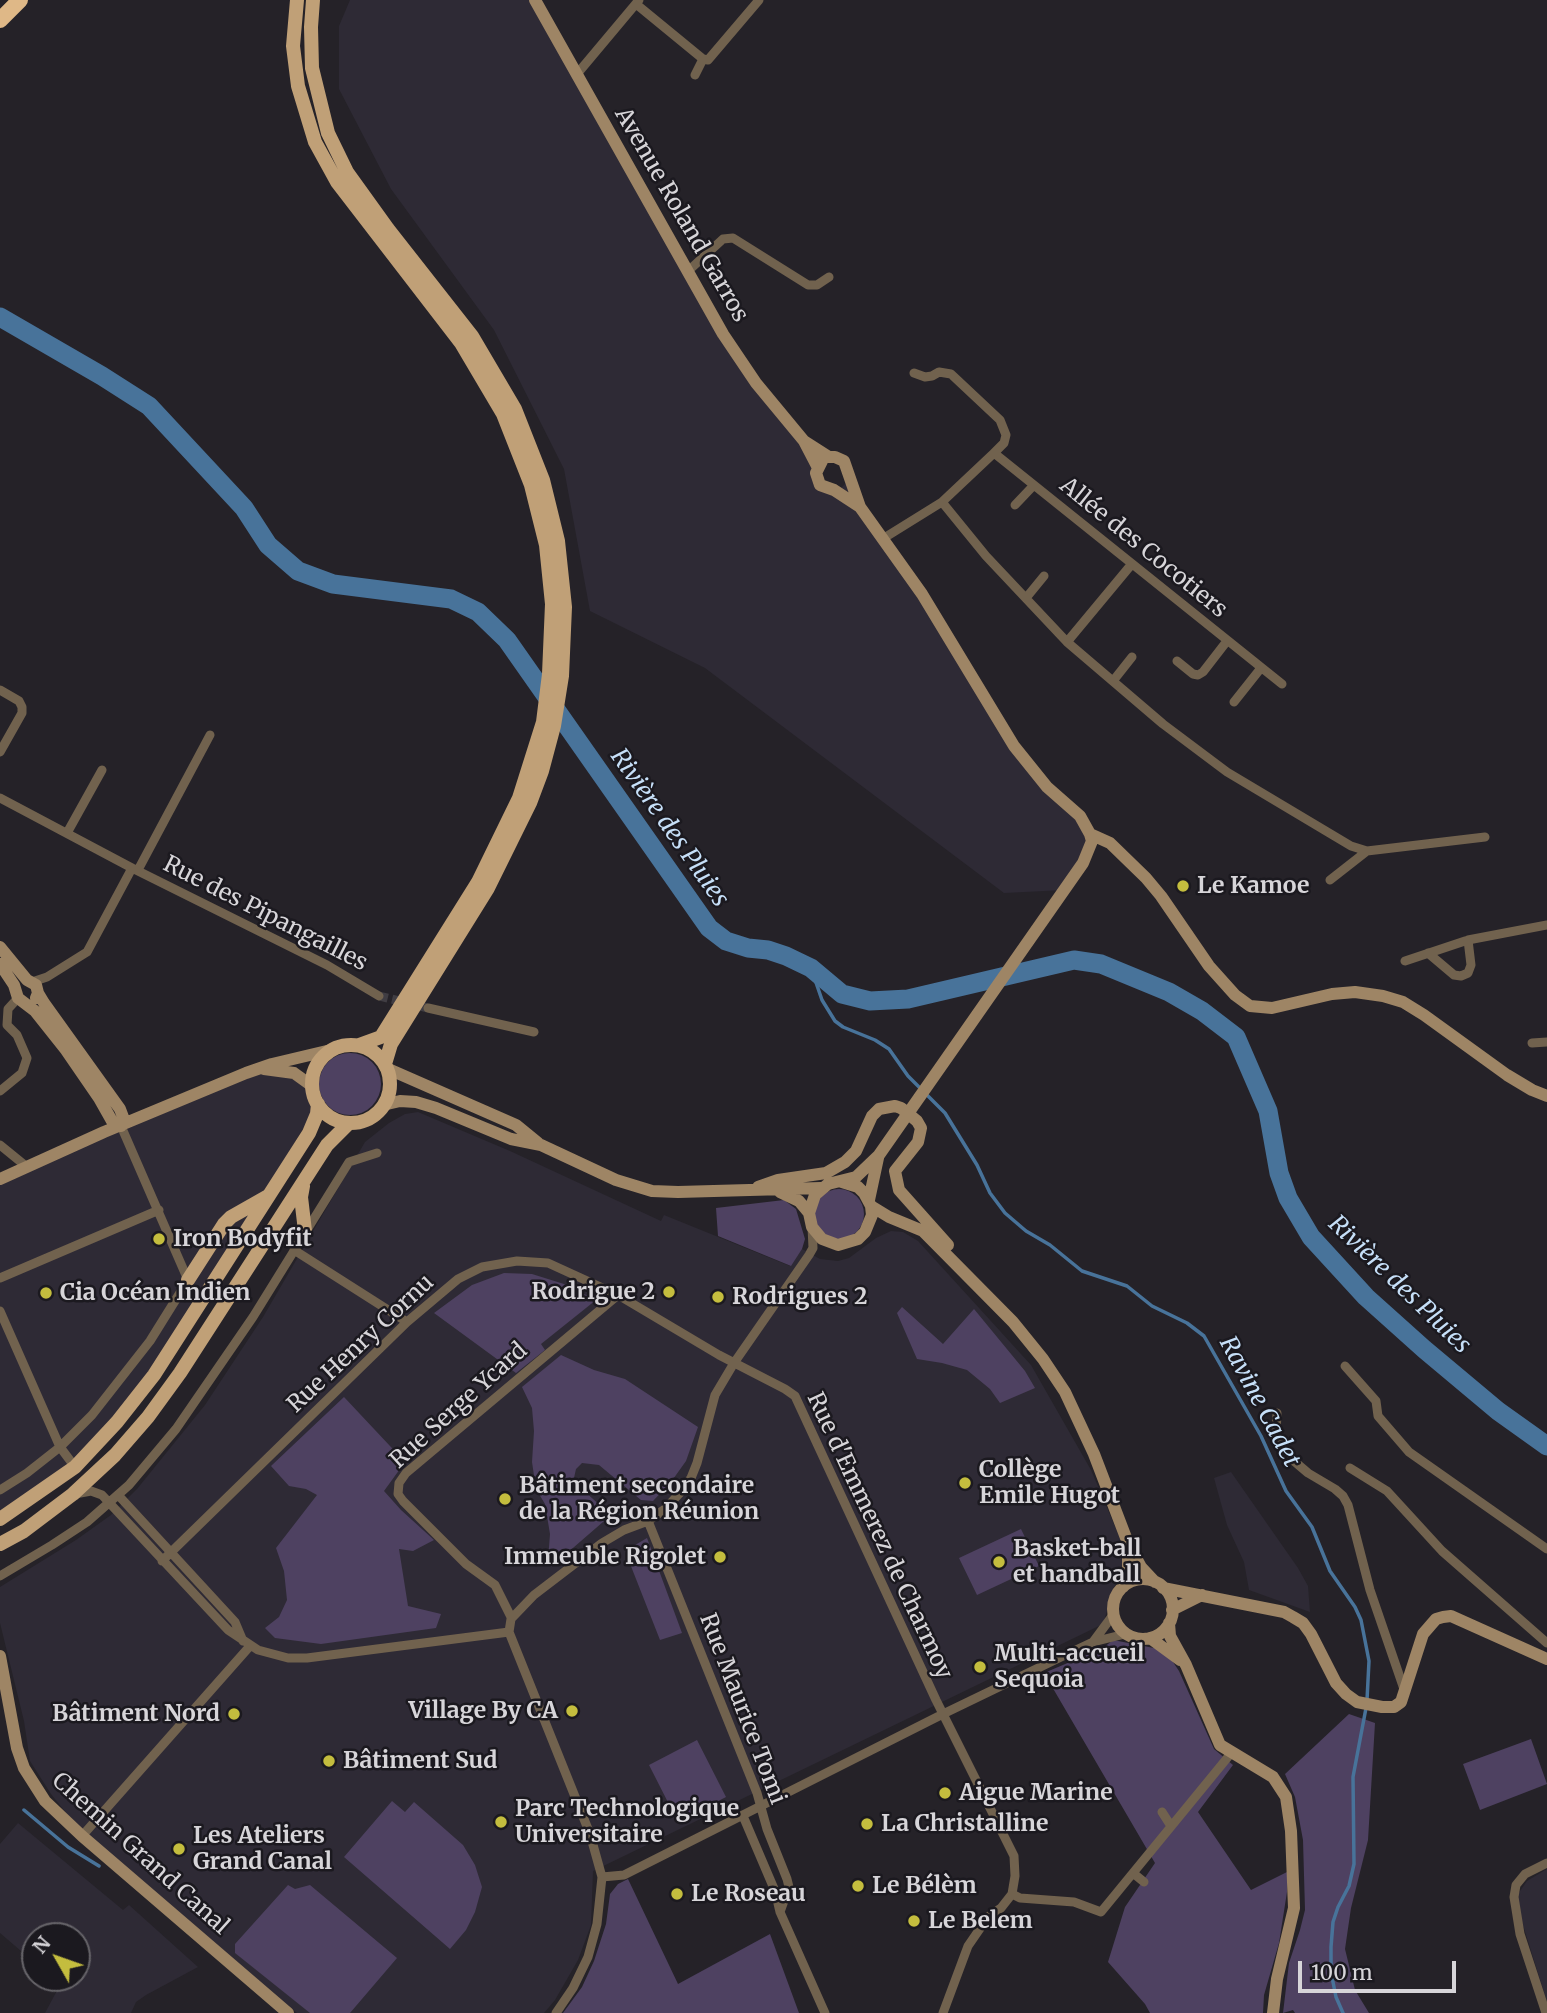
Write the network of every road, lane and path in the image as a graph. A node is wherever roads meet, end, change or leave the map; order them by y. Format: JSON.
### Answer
{"nodes":[{"id":1,"x":535,"y":0,"type":"edge"},
{"id":2,"x":759,"y":0,"type":"edge"},
{"id":3,"x":637,"y":2,"type":"edge"},
{"id":4,"x":18,"y":3,"type":"edge"},
{"id":5,"x":296,"y":6,"type":"edge"},
{"id":6,"x":312,"y":7,"type":"edge"},
{"id":7,"x":0,"y":20,"type":"edge"},
{"id":8,"x":703,"y":59,"type":"junction"},
{"id":9,"x":577,"y":74,"type":"junction"},
{"id":10,"x":695,"y":75,"type":"dead end"},
{"id":11,"x":687,"y":272,"type":"junction"},
{"id":12,"x":829,"y":277,"type":"dead end"},
{"id":13,"x":914,"y":373,"type":"dead end"},
{"id":14,"x":804,"y":441,"type":"junction"},
{"id":15,"x":994,"y":453,"type":"junction"},
{"id":16,"x":829,"y":457,"type":"junction"},
{"id":17,"x":817,"y":466,"type":"junction"},
{"id":18,"x":849,"y":477,"type":"junction"},
{"id":19,"x":1034,"y":485,"type":"junction"},
{"id":20,"x":834,"y":490,"type":"junction"},
{"id":21,"x":942,"y":502,"type":"junction"},
{"id":22,"x":1015,"y":505,"type":"dead end"},
{"id":23,"x":860,"y":507,"type":"junction"},
{"id":24,"x":884,"y":538,"type":"junction"},
{"id":25,"x":552,"y":543,"type":"junction"},
{"id":26,"x":1131,"y":565,"type":"junction"},
{"id":27,"x":1044,"y":576,"type":"dead end"},
{"id":28,"x":1026,"y":598,"type":"junction"},
{"id":29,"x":1227,"y":641,"type":"junction"},
{"id":30,"x":1068,"y":642,"type":"junction"},
{"id":31,"x":1132,"y":657,"type":"dead end"},
{"id":32,"x":1177,"y":661,"type":"dead end"},
{"id":33,"x":1261,"y":668,"type":"junction"},
{"id":34,"x":1113,"y":681,"type":"junction"},
{"id":35,"x":1282,"y":684,"type":"dead end"},
{"id":36,"x":0,"y":690,"type":"edge"},
{"id":37,"x":1234,"y":702,"type":"dead end"},
{"id":38,"x":210,"y":734,"type":"dead end"},
{"id":39,"x":0,"y":752,"type":"edge"},
{"id":40,"x":102,"y":770,"type":"dead end"},
{"id":41,"x":0,"y":798,"type":"edge"},
{"id":42,"x":67,"y":833,"type":"junction"},
{"id":43,"x":1090,"y":834,"type":"junction"},
{"id":44,"x":1485,"y":836,"type":"dead end"},
{"id":45,"x":1367,"y":851,"type":"junction"},
{"id":46,"x":1087,"y":857,"type":"junction"},
{"id":47,"x":1123,"y":857,"type":"junction"},
{"id":48,"x":135,"y":869,"type":"junction"},
{"id":49,"x":1330,"y":880,"type":"dead end"},
{"id":50,"x":483,"y":885,"type":"junction"},
{"id":51,"x":1547,"y":925,"type":"edge"},
{"id":52,"x":1468,"y":940,"type":"junction"},
{"id":53,"x":0,"y":947,"type":"edge"},
{"id":54,"x":1428,"y":953,"type":"junction"},
{"id":55,"x":1405,"y":961,"type":"dead end"},
{"id":56,"x":0,"y":964,"type":"edge"},
{"id":57,"x":34,"y":986,"type":"junction"},
{"id":58,"x":379,"y":996,"type":"tunnel mouth"},
{"id":59,"x":20,"y":997,"type":"junction"},
{"id":60,"x":428,"y":1008,"type":"tunnel mouth"},
{"id":61,"x":534,"y":1031,"type":"dead end"},
{"id":62,"x":1547,"y":1042,"type":"edge"},
{"id":63,"x":1532,"y":1043,"type":"dead end"},
{"id":64,"x":359,"y":1045,"type":"junction"},
{"id":65,"x":331,"y":1050,"type":"junction"},
{"id":66,"x":386,"y":1066,"type":"junction"},
{"id":67,"x":259,"y":1069,"type":"junction"},
{"id":68,"x":312,"y":1086,"type":"junction"},
{"id":69,"x":0,"y":1091,"type":"edge"},
{"id":70,"x":1547,"y":1096,"type":"edge"},
{"id":71,"x":318,"y":1104,"type":"junction"},
{"id":72,"x":383,"y":1105,"type":"junction"},
{"id":73,"x":348,"y":1124,"type":"junction"},
{"id":74,"x":121,"y":1126,"type":"junction"},
{"id":75,"x":0,"y":1145,"type":"edge"},
{"id":76,"x":541,"y":1146,"type":"junction"},
{"id":77,"x":377,"y":1153,"type":"dead end"},
{"id":78,"x":879,"y":1155,"type":"junction"},
{"id":79,"x":27,"y":1167,"type":"junction"},
{"id":80,"x":305,"y":1178,"type":"junction"},
{"id":81,"x":0,"y":1179,"type":"edge"},
{"id":82,"x":842,"y":1182,"type":"junction"},
{"id":83,"x":821,"y":1188,"type":"junction"},
{"id":84,"x":754,"y":1189,"type":"junction"},
{"id":85,"x":774,"y":1190,"type":"junction"},
{"id":86,"x":272,"y":1193,"type":"junction"},
{"id":87,"x":870,"y":1203,"type":"junction"},
{"id":88,"x":159,"y":1210,"type":"junction"},
{"id":89,"x":809,"y":1213,"type":"junction"},
{"id":90,"x":889,"y":1217,"type":"junction"},
{"id":91,"x":870,"y":1223,"type":"junction"},
{"id":92,"x":812,"y":1227,"type":"junction"},
{"id":93,"x":305,"y":1231,"type":"junction"},
{"id":94,"x":828,"y":1242,"type":"junction"},
{"id":95,"x":813,"y":1248,"type":"junction"},
{"id":96,"x":294,"y":1250,"type":"junction"},
{"id":97,"x":0,"y":1278,"type":"edge"},
{"id":98,"x":972,"y":1279,"type":"junction"},
{"id":99,"x":188,"y":1280,"type":"junction"},
{"id":100,"x":618,"y":1295,"type":"junction"},
{"id":101,"x":0,"y":1311,"type":"edge"},
{"id":102,"x":407,"y":1322,"type":"junction"},
{"id":103,"x":734,"y":1363,"type":"junction"},
{"id":104,"x":1345,"y":1366,"type":"dead end"},
{"id":105,"x":1277,"y":1413,"type":"dead end"},
{"id":106,"x":60,"y":1447,"type":"junction"},
{"id":107,"x":75,"y":1467,"type":"junction"},
{"id":108,"x":1350,"y":1468,"type":"dead end"},
{"id":109,"x":0,"y":1490,"type":"edge"},
{"id":110,"x":73,"y":1494,"type":"junction"},
{"id":111,"x":119,"y":1496,"type":"junction"},
{"id":112,"x":111,"y":1503,"type":"junction"},
{"id":113,"x":0,"y":1519,"type":"edge"},
{"id":114,"x":649,"y":1521,"type":"junction"},
{"id":115,"x":1128,"y":1543,"type":"junction"},
{"id":116,"x":0,"y":1544,"type":"edge"},
{"id":117,"x":1547,"y":1549,"type":"edge"},
{"id":118,"x":171,"y":1552,"type":"junction"},
{"id":119,"x":162,"y":1561,"type":"junction"},
{"id":120,"x":0,"y":1576,"type":"edge"},
{"id":121,"x":1159,"y":1585,"type":"junction"},
{"id":122,"x":1123,"y":1587,"type":"junction"},
{"id":123,"x":1202,"y":1595,"type":"junction"},
{"id":124,"x":1113,"y":1615,"type":"junction"},
{"id":125,"x":511,"y":1617,"type":"junction"},
{"id":126,"x":1170,"y":1617,"type":"junction"},
{"id":127,"x":509,"y":1632,"type":"junction"},
{"id":128,"x":1125,"y":1634,"type":"junction"},
{"id":129,"x":1150,"y":1638,"type":"junction"},
{"id":130,"x":1093,"y":1642,"type":"junction"},
{"id":131,"x":246,"y":1643,"type":"junction"},
{"id":132,"x":1547,"y":1643,"type":"edge"},
{"id":133,"x":0,"y":1656,"type":"edge"},
{"id":134,"x":1547,"y":1659,"type":"edge"},
{"id":135,"x":1186,"y":1665,"type":"junction"},
{"id":136,"x":1405,"y":1693,"type":"junction"},
{"id":137,"x":943,"y":1714,"type":"junction"},
{"id":138,"x":1229,"y":1752,"type":"junction"},
{"id":139,"x":760,"y":1807,"type":"junction"},
{"id":140,"x":1162,"y":1812,"type":"dead end"},
{"id":141,"x":743,"y":1816,"type":"junction"},
{"id":142,"x":1171,"y":1826,"type":"junction"},
{"id":143,"x":82,"y":1836,"type":"junction"},
{"id":144,"x":1547,"y":1863,"type":"edge"},
{"id":145,"x":1133,"y":1873,"type":"junction"},
{"id":146,"x":602,"y":1877,"type":"junction"},
{"id":147,"x":1144,"y":1882,"type":"dead end"},
{"id":148,"x":1012,"y":1894,"type":"junction"},
{"id":149,"x":780,"y":1913,"type":"junction"},
{"id":150,"x":288,"y":2013,"type":"edge"},
{"id":151,"x":556,"y":2013,"type":"edge"},
{"id":152,"x":825,"y":2013,"type":"edge"},
{"id":153,"x":943,"y":2013,"type":"edge"},
{"id":154,"x":1273,"y":2013,"type":"edge"},
{"id":155,"x":1546,"y":2013,"type":"edge"}],
"edges":[{"from":1,"to":9,"type":"main road","name":"Avenue Roland Garros"},
{"from":2,"to":8,"type":"street"},
{"from":3,"to":8,"type":"street"},
{"from":3,"to":9,"type":"street"},
{"from":4,"to":7,"type":"highway"},
{"from":5,"to":25,"type":"main road"},
{"from":6,"to":25,"type":"main road"},
{"from":8,"to":10,"type":"street"},
{"from":9,"to":11,"type":"main road","name":"Avenue Roland Garros"},
{"from":11,"to":12,"type":"street"},
{"from":11,"to":14,"type":"main road","name":"Avenue Roland Garros"},
{"from":13,"to":15,"type":"street"},
{"from":14,"to":16,"type":"main road","name":"Avenue Roland Garros"},
{"from":14,"to":17,"type":"main road","name":"Avenue Roland Garros"},
{"from":15,"to":19,"type":"street","name":"Allée des Cocotiers"},
{"from":15,"to":21,"type":"street"},
{"from":16,"to":17,"type":"main road"},
{"from":16,"to":18,"type":"main road","name":"Avenue Roland Garros"},
{"from":17,"to":20,"type":"main road","name":"Avenue Roland Garros"},
{"from":18,"to":20,"type":"main road"},
{"from":18,"to":23,"type":"main road","name":"Avenue Roland Garros"},
{"from":19,"to":22,"type":"street","name":"Allée des Cocotiers"},
{"from":19,"to":26,"type":"street","name":"Allée des Cocotiers"},
{"from":20,"to":23,"type":"main road","name":"Avenue Roland Garros"},
{"from":21,"to":24,"type":"street"},
{"from":21,"to":28,"type":"street"},
{"from":23,"to":24,"type":"main road","name":"Avenue Roland Garros"},
{"from":24,"to":43,"type":"main road","name":"Avenue Roland Garros"},
{"from":25,"to":50,"type":"main road"},
{"from":26,"to":29,"type":"street","name":"Allée des Cocotiers"},
{"from":26,"to":30,"type":"street"},
{"from":27,"to":28,"type":"street"},
{"from":28,"to":30,"type":"street"},
{"from":29,"to":32,"type":"street","name":"Allée des Cocotiers"},
{"from":29,"to":33,"type":"street","name":"Allée des Cocotiers"},
{"from":30,"to":34,"type":"street"},
{"from":31,"to":34,"type":"street"},
{"from":33,"to":35,"type":"street","name":"Allée des Cocotiers"},
{"from":33,"to":37,"type":"street"},
{"from":34,"to":45,"type":"street"},
{"from":36,"to":39,"type":"street"},
{"from":38,"to":48,"type":"street"},
{"from":40,"to":42,"type":"street"},
{"from":41,"to":42,"type":"street","name":"Rue des Pipangailles"},
{"from":42,"to":48,"type":"street","name":"Rue des Pipangailles"},
{"from":43,"to":46,"type":"main road"},
{"from":43,"to":47,"type":"main road","name":"Avenue Roland Garros"},
{"from":44,"to":45,"type":"street"},
{"from":45,"to":49,"type":"street"},
{"from":46,"to":47,"type":"main road"},
{"from":46,"to":78,"type":"main road"},
{"from":47,"to":70,"type":"main road","name":"Avenue Roland Garros"},
{"from":48,"to":57,"type":"street"},
{"from":48,"to":58,"type":"street","name":"Rue des Pipangailles"},
{"from":50,"to":64,"type":"main road"},
{"from":50,"to":66,"type":"main road"},
{"from":51,"to":52,"type":"street"},
{"from":52,"to":54,"type":"street"},
{"from":52,"to":54,"type":"street"},
{"from":53,"to":57,"type":"main road"},
{"from":54,"to":55,"type":"street"},
{"from":56,"to":59,"type":"main road"},
{"from":57,"to":59,"type":"main road"},
{"from":57,"to":59,"type":"main road"},
{"from":57,"to":74,"type":"main road"},
{"from":59,"to":69,"type":"street"},
{"from":59,"to":74,"type":"main road"},
{"from":60,"to":61,"type":"street"},
{"from":62,"to":63,"type":"street"},
{"from":64,"to":65,"type":"main road"},
{"from":64,"to":66,"type":"main road"},
{"from":65,"to":67,"type":"main road"},
{"from":65,"to":68,"type":"main road"},
{"from":66,"to":72,"type":"main road"},
{"from":66,"to":76,"type":"main road"},
{"from":67,"to":68,"type":"main road"},
{"from":67,"to":74,"type":"main road"},
{"from":68,"to":71,"type":"main road"},
{"from":71,"to":73,"type":"main road"},
{"from":71,"to":86,"type":"main road"},
{"from":72,"to":73,"type":"main road"},
{"from":72,"to":76,"type":"main road"},
{"from":73,"to":80,"type":"main road"},
{"from":74,"to":79,"type":"main road"},
{"from":74,"to":88,"type":"street"},
{"from":75,"to":79,"type":"street"},
{"from":76,"to":84,"type":"main road"},
{"from":77,"to":93,"type":"street"},
{"from":78,"to":82,"type":"main road"},
{"from":78,"to":87,"type":"main road"},
{"from":79,"to":81,"type":"main road"},
{"from":80,"to":93,"type":"main road"},
{"from":80,"to":110,"type":"main road"},
{"from":82,"to":83,"type":"main road"},
{"from":82,"to":87,"type":"main road"},
{"from":83,"to":85,"type":"main road"},
{"from":83,"to":89,"type":"main road"},
{"from":84,"to":85,"type":"main road"},
{"from":84,"to":98,"type":"main road"},
{"from":85,"to":89,"type":"main road"},
{"from":86,"to":99,"type":"main road"},
{"from":86,"to":107,"type":"main road"},
{"from":87,"to":90,"type":"main road"},
{"from":87,"to":91,"type":"main road"},
{"from":88,"to":97,"type":"street"},
{"from":88,"to":99,"type":"street"},
{"from":89,"to":92,"type":"main road"},
{"from":90,"to":91,"type":"main road"},
{"from":90,"to":98,"type":"main road"},
{"from":91,"to":94,"type":"main road"},
{"from":92,"to":94,"type":"main road"},
{"from":92,"to":95,"type":"street"},
{"from":93,"to":96,"type":"street"},
{"from":94,"to":95,"type":"street"},
{"from":95,"to":103,"type":"street"},
{"from":96,"to":102,"type":"street"},
{"from":96,"to":111,"type":"street"},
{"from":98,"to":115,"type":"main road"},
{"from":99,"to":106,"type":"street"},
{"from":100,"to":102,"type":"street","name":"Rue Henry Cornu"},
{"from":100,"to":103,"type":"street","name":"Rue Henry Cornu"},
{"from":100,"to":125,"type":"street","name":"Rue Serge Ycard"},
{"from":101,"to":106,"type":"street"},
{"from":102,"to":118,"type":"street","name":"Rue Henry Cornu"},
{"from":103,"to":114,"type":"street"},
{"from":103,"to":137,"type":"street","name":"Rue d'Emmerez de Charmoy"},
{"from":104,"to":117,"type":"street"},
{"from":105,"to":136,"type":"street"},
{"from":106,"to":107,"type":"street"},
{"from":106,"to":109,"type":"street"},
{"from":107,"to":113,"type":"main road"},
{"from":108,"to":132,"type":"street"},
{"from":110,"to":112,"type":"street"},
{"from":110,"to":116,"type":"main road"},
{"from":111,"to":112,"type":"street"},
{"from":111,"to":118,"type":"street"},
{"from":112,"to":119,"type":"street"},
{"from":112,"to":120,"type":"street"},
{"from":114,"to":125,"type":"street"},
{"from":114,"to":139,"type":"street","name":"Rue Maurice Tomi"},
{"from":115,"to":121,"type":"main road"},
{"from":115,"to":122,"type":"main road"},
{"from":118,"to":119,"type":"street","name":"Rue Henry Cornu"},
{"from":118,"to":131,"type":"street"},
{"from":119,"to":131,"type":"street"},
{"from":121,"to":122,"type":"main road"},
{"from":121,"to":123,"type":"main road"},
{"from":121,"to":126,"type":"main road"},
{"from":122,"to":124,"type":"main road"},
{"from":123,"to":126,"type":"main road"},
{"from":123,"to":136,"type":"main road"},
{"from":124,"to":128,"type":"main road"},
{"from":124,"to":130,"type":"street"},
{"from":125,"to":127,"type":"street"},
{"from":126,"to":129,"type":"main road"},
{"from":126,"to":135,"type":"main road"},
{"from":127,"to":131,"type":"street"},
{"from":127,"to":146,"type":"street"},
{"from":128,"to":129,"type":"main road"},
{"from":128,"to":130,"type":"street"},
{"from":129,"to":135,"type":"main road"},
{"from":130,"to":137,"type":"street"},
{"from":131,"to":143,"type":"street"},
{"from":133,"to":143,"type":"main road","name":"Chemin Grand Canal"},
{"from":134,"to":136,"type":"main road"},
{"from":135,"to":138,"type":"main road"},
{"from":137,"to":139,"type":"street"},
{"from":137,"to":148,"type":"street","name":"Rue d'Emmerez de Charmoy"},
{"from":138,"to":142,"type":"street"},
{"from":138,"to":154,"type":"main road"},
{"from":139,"to":141,"type":"street"},
{"from":139,"to":149,"type":"street","name":"Rue Maurice Tomi"},
{"from":140,"to":142,"type":"street"},
{"from":141,"to":146,"type":"street"},
{"from":141,"to":149,"type":"street","name":"Rue Maurice Tomi"},
{"from":142,"to":145,"type":"street"},
{"from":143,"to":150,"type":"main road","name":"Chemin Grand Canal"},
{"from":144,"to":155,"type":"street"},
{"from":145,"to":147,"type":"street"},
{"from":145,"to":148,"type":"street"},
{"from":146,"to":151,"type":"street"},
{"from":148,"to":153,"type":"street"},
{"from":149,"to":152,"type":"street","name":"Rue Maurice Tomi"}]}
